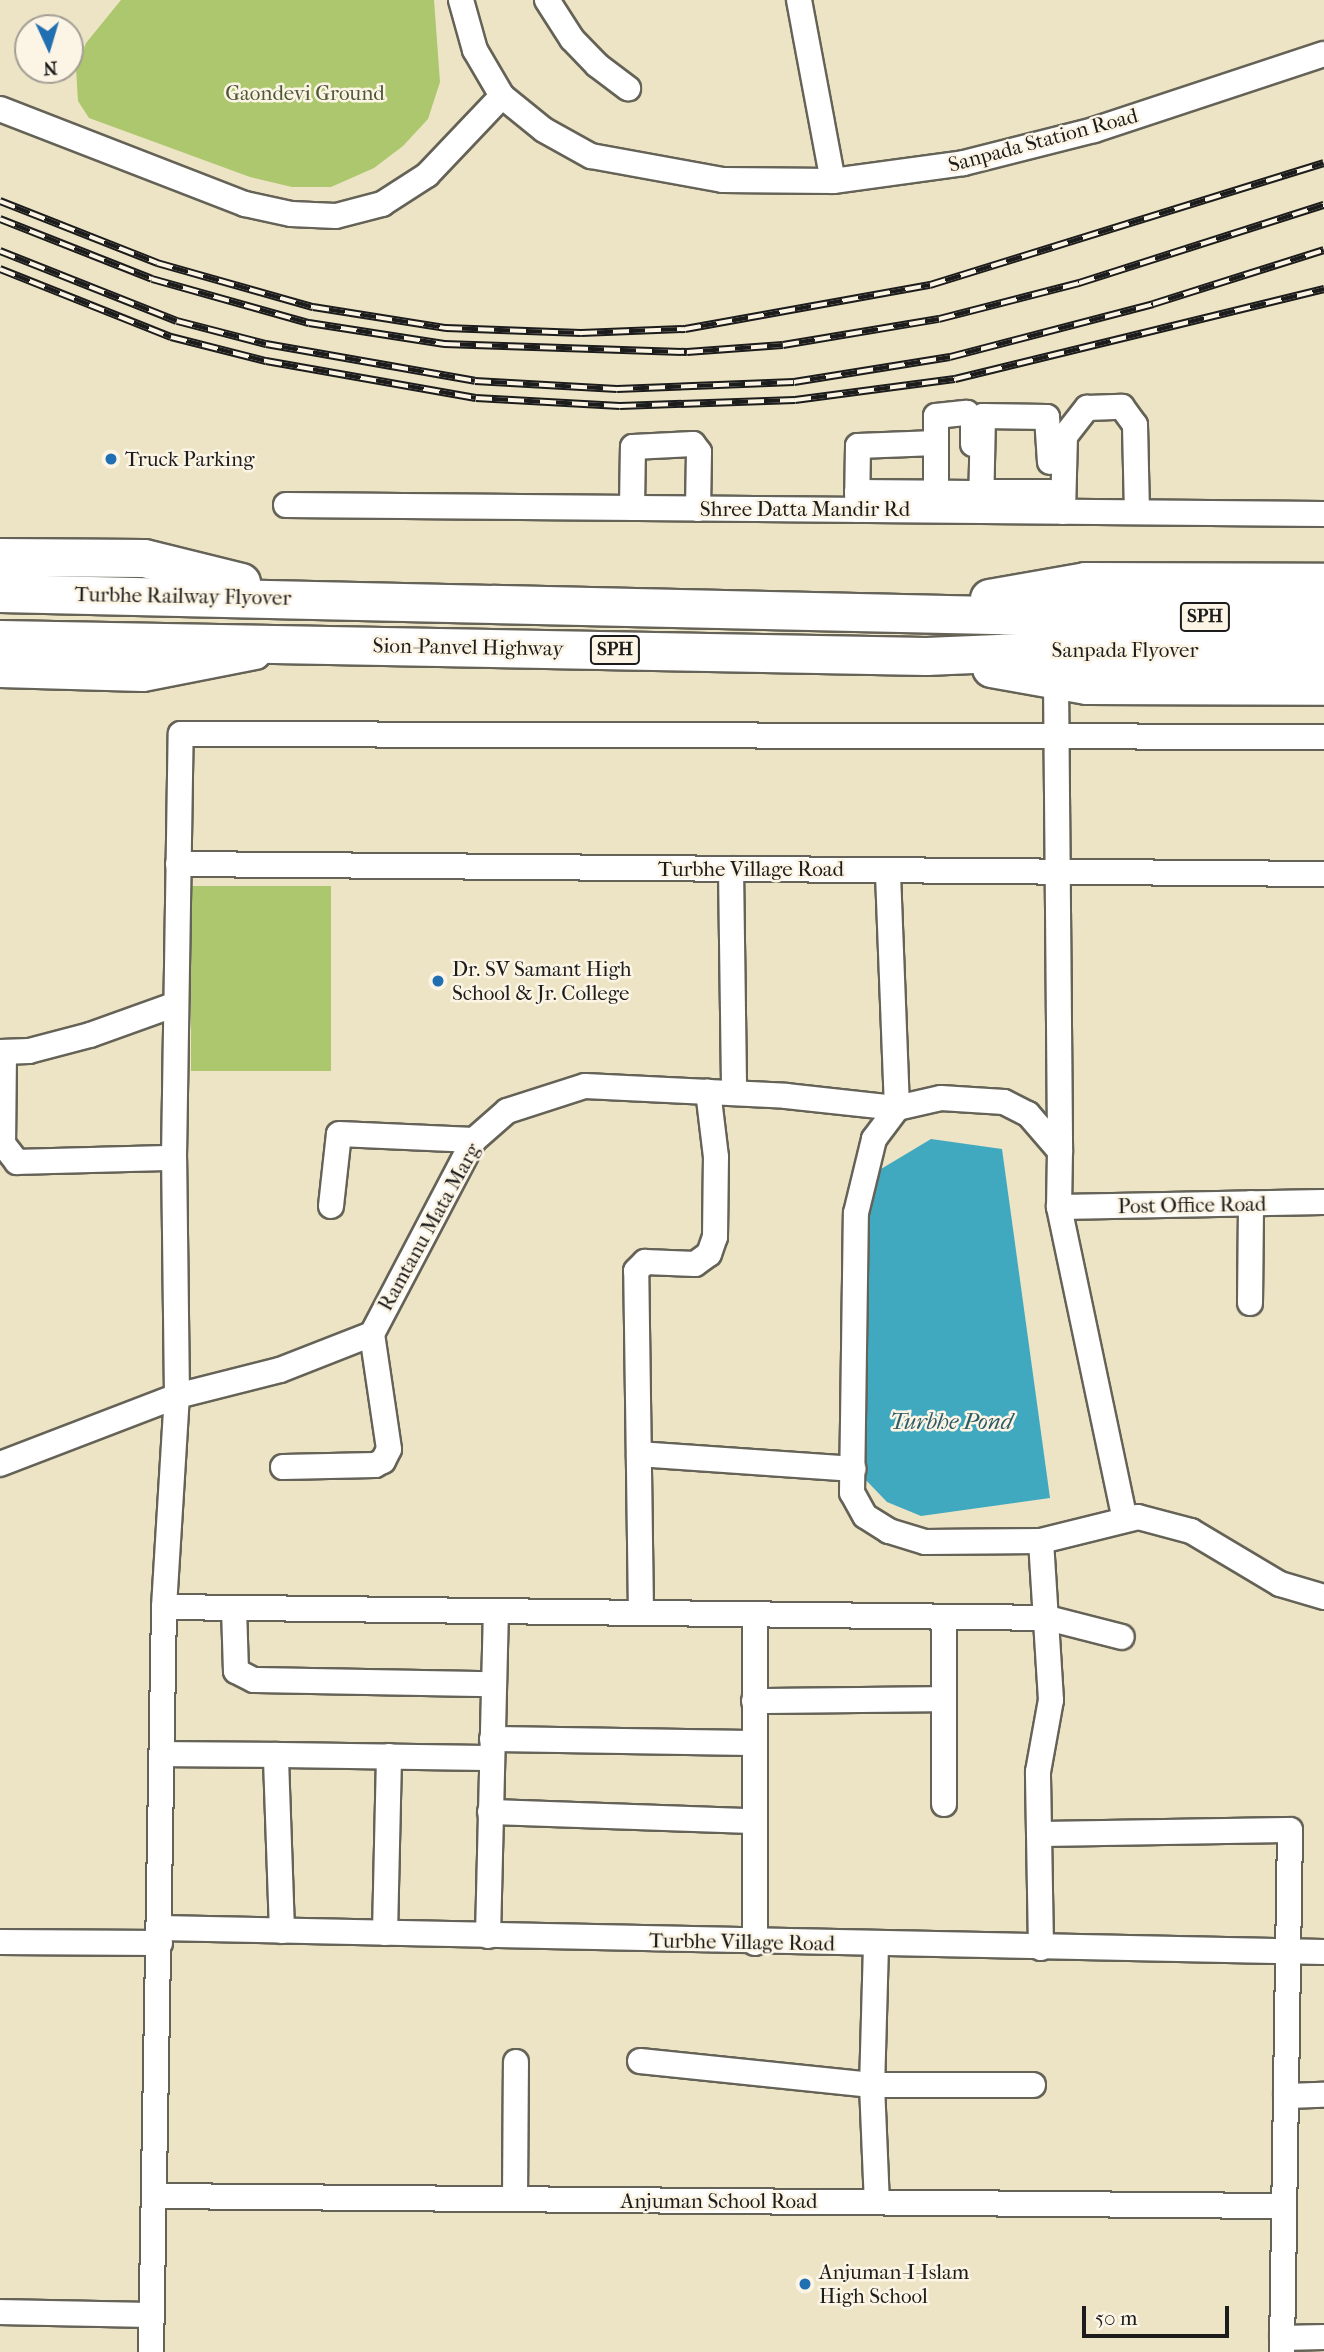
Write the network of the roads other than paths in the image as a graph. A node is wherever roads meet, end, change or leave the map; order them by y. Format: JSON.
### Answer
{"nodes":[{"id":1,"x":461,"y":0,"type":"edge"},
{"id":2,"x":547,"y":0,"type":"edge"},
{"id":3,"x":799,"y":0,"type":"edge"},
{"id":4,"x":1324,"y":54,"type":"edge"},
{"id":5,"x":628,"y":88,"type":"dead end"},
{"id":6,"x":502,"y":96,"type":"junction"},
{"id":7,"x":0,"y":108,"type":"edge"},
{"id":8,"x":833,"y":181,"type":"junction"},
{"id":9,"x":936,"y":443,"type":"junction"},
{"id":10,"x":857,"y":501,"type":"junction"},
{"id":11,"x":936,"y":502,"type":"junction"},
{"id":12,"x":977,"y":502,"type":"junction"},
{"id":13,"x":286,"y":505,"type":"dead end"},
{"id":14,"x":1054,"y":505,"type":"junction"},
{"id":15,"x":632,"y":508,"type":"junction"},
{"id":16,"x":698,"y":509,"type":"junction"},
{"id":17,"x":1137,"y":512,"type":"junction"},
{"id":18,"x":1324,"y":514,"type":"edge"},
{"id":19,"x":0,"y":557,"type":"edge"},
{"id":20,"x":1324,"y":582,"type":"edge"},
{"id":21,"x":0,"y":593,"type":"edge"},
{"id":22,"x":228,"y":597,"type":"junction"},
{"id":23,"x":307,"y":598,"type":"junction"},
{"id":24,"x":926,"y":610,"type":"junction"},
{"id":25,"x":0,"y":613,"type":"edge"},
{"id":26,"x":1324,"y":618,"type":"edge"},
{"id":27,"x":1085,"y":633,"type":"junction"},
{"id":28,"x":0,"y":639,"type":"edge"},
{"id":29,"x":304,"y":644,"type":"junction"},
{"id":30,"x":1324,"y":650,"type":"edge"},
{"id":31,"x":926,"y":656,"type":"junction"},
{"id":32,"x":0,"y":671,"type":"edge"},
{"id":33,"x":1056,"y":680,"type":"junction"},
{"id":34,"x":1324,"y":686,"type":"edge"},
{"id":35,"x":1056,"y":736,"type":"junction"},
{"id":36,"x":1324,"y":737,"type":"edge"},
{"id":37,"x":178,"y":864,"type":"junction"},
{"id":38,"x":731,"y":869,"type":"junction"},
{"id":39,"x":888,"y":870,"type":"junction"},
{"id":40,"x":1057,"y":872,"type":"junction"},
{"id":41,"x":1324,"y":874,"type":"edge"},
{"id":42,"x":176,"y":1004,"type":"junction"},
{"id":43,"x":2,"y":1052,"type":"edge"},
{"id":44,"x":708,"y":1091,"type":"junction"},
{"id":45,"x":734,"y":1093,"type":"junction"},
{"id":46,"x":897,"y":1108,"type":"junction"},
{"id":47,"x":474,"y":1140,"type":"junction"},
{"id":48,"x":1060,"y":1151,"type":"junction"},
{"id":49,"x":174,"y":1158,"type":"junction"},
{"id":50,"x":1324,"y":1202,"type":"edge"},
{"id":51,"x":1251,"y":1203,"type":"junction"},
{"id":52,"x":331,"y":1206,"type":"dead end"},
{"id":53,"x":1059,"y":1207,"type":"junction"},
{"id":54,"x":1250,"y":1303,"type":"dead end"},
{"id":55,"x":372,"y":1334,"type":"junction"},
{"id":56,"x":177,"y":1396,"type":"junction"},
{"id":57,"x":639,"y":1454,"type":"junction"},
{"id":58,"x":0,"y":1464,"type":"edge"},
{"id":59,"x":283,"y":1467,"type":"dead end"},
{"id":60,"x":853,"y":1469,"type":"junction"},
{"id":61,"x":1125,"y":1519,"type":"junction"},
{"id":62,"x":1041,"y":1541,"type":"junction"},
{"id":63,"x":1324,"y":1597,"type":"edge"},
{"id":64,"x":164,"y":1607,"type":"junction"},
{"id":65,"x":234,"y":1608,"type":"junction"},
{"id":66,"x":496,"y":1611,"type":"junction"},
{"id":67,"x":642,"y":1613,"type":"junction"},
{"id":68,"x":755,"y":1615,"type":"junction"},
{"id":69,"x":1048,"y":1618,"type":"junction"},
{"id":70,"x":944,"y":1619,"type":"junction"},
{"id":71,"x":1122,"y":1637,"type":"dead end"},
{"id":72,"x":494,"y":1684,"type":"junction"},
{"id":73,"x":943,"y":1699,"type":"junction"},
{"id":74,"x":754,"y":1701,"type":"junction"},
{"id":75,"x":754,"y":1743,"type":"junction"},
{"id":76,"x":491,"y":1749,"type":"junction"},
{"id":77,"x":162,"y":1754,"type":"junction"},
{"id":78,"x":276,"y":1755,"type":"junction"},
{"id":79,"x":388,"y":1756,"type":"junction"},
{"id":80,"x":944,"y":1804,"type":"dead end"},
{"id":81,"x":490,"y":1812,"type":"junction"},
{"id":82,"x":754,"y":1821,"type":"junction"},
{"id":83,"x":1039,"y":1834,"type":"junction"},
{"id":84,"x":282,"y":1931,"type":"junction"},
{"id":85,"x":386,"y":1933,"type":"junction"},
{"id":86,"x":160,"y":1935,"type":"junction"},
{"id":87,"x":488,"y":1936,"type":"junction"},
{"id":88,"x":0,"y":1942,"type":"edge"},
{"id":89,"x":755,"y":1943,"type":"junction"},
{"id":90,"x":876,"y":1945,"type":"junction"},
{"id":91,"x":1041,"y":1948,"type":"junction"},
{"id":92,"x":1288,"y":1951,"type":"junction"},
{"id":93,"x":1324,"y":1952,"type":"edge"},
{"id":94,"x":516,"y":2062,"type":"dead end"},
{"id":95,"x":640,"y":2062,"type":"dead end"},
{"id":96,"x":872,"y":2085,"type":"junction"},
{"id":97,"x":1033,"y":2085,"type":"dead end"},
{"id":98,"x":1324,"y":2095,"type":"edge"},
{"id":99,"x":1286,"y":2096,"type":"junction"},
{"id":100,"x":154,"y":2196,"type":"junction"},
{"id":101,"x":515,"y":2199,"type":"junction"},
{"id":102,"x":877,"y":2202,"type":"junction"},
{"id":103,"x":1284,"y":2206,"type":"junction"},
{"id":104,"x":0,"y":2312,"type":"edge"},
{"id":105,"x":152,"y":2315,"type":"junction"},
{"id":106,"x":1324,"y":2337,"type":"edge"},
{"id":107,"x":1282,"y":2345,"type":"edge"},
{"id":108,"x":151,"y":2352,"type":"edge"}],
"edges":[{"from":1,"to":6,"type":"street","name":"Sanpada Station Road"},
{"from":2,"to":5,"type":"street"},
{"from":3,"to":8,"type":"street"},
{"from":4,"to":8,"type":"street","name":"Sanpada Station Road"},
{"from":6,"to":7,"type":"street"},
{"from":6,"to":8,"type":"street","name":"Sanpada Station Road"},
{"from":9,"to":10,"type":"street"},
{"from":9,"to":11,"type":"street"},
{"from":9,"to":12,"type":"street"},
{"from":10,"to":11,"type":"street","name":"Shree Datta Mandir Rd"},
{"from":10,"to":16,"type":"street","name":"Shree Datta Mandir Rd"},
{"from":11,"to":12,"type":"street","name":"Shree Datta Mandir Rd"},
{"from":12,"to":14,"type":"street","name":"Shree Datta Mandir Rd"},
{"from":12,"to":14,"type":"street"},
{"from":13,"to":15,"type":"street","name":"Shree Datta Mandir Rd"},
{"from":14,"to":17,"type":"street","name":"Shree Datta Mandir Rd"},
{"from":14,"to":17,"type":"street"},
{"from":15,"to":16,"type":"street","name":"Shree Datta Mandir Rd"},
{"from":15,"to":16,"type":"street"},
{"from":17,"to":18,"type":"street","name":"Shree Datta Mandir Rd"},
{"from":19,"to":23,"type":"highway","name":"Turbhe Railway Flyover"},
{"from":20,"to":24,"type":"highway"},
{"from":21,"to":22,"type":"highway","name":"Turbhe Railway Flyover","number":"SPH"},
{"from":22,"to":23,"type":"highway","name":"Turbhe Railway Flyover","number":"SPH"},
{"from":22,"to":25,"type":"highway"},
{"from":23,"to":24,"type":"highway","number":"SPH"},
{"from":24,"to":27,"type":"highway","name":"Sanpada Flyover","number":"SPH"},
{"from":26,"to":27,"type":"highway","name":"Sanpada Flyover","number":"SPH"},
{"from":27,"to":30,"type":"highway","name":"Sanpada Flyover","number":"SPH"},
{"from":27,"to":31,"type":"highway","name":"Sanpada Flyover","number":"SPH"},
{"from":28,"to":29,"type":"highway","number":"SPH"},
{"from":29,"to":31,"type":"highway","name":"Sion-Panvel Highway","number":"SPH"},
{"from":29,"to":32,"type":"main road"},
{"from":31,"to":33,"type":"highway"},
{"from":33,"to":34,"type":"highway"},
{"from":33,"to":35,"type":"street"},
{"from":35,"to":36,"type":"street"},
{"from":35,"to":37,"type":"street"},
{"from":35,"to":40,"type":"street"},
{"from":37,"to":38,"type":"street","name":"Turbhe Village Road"},
{"from":37,"to":42,"type":"street"},
{"from":38,"to":39,"type":"street","name":"Turbhe Village Road"},
{"from":38,"to":45,"type":"street"},
{"from":39,"to":40,"type":"street","name":"Turbhe Village Road"},
{"from":39,"to":46,"type":"street"},
{"from":40,"to":41,"type":"street","name":"Turbhe Village Road"},
{"from":40,"to":48,"type":"street"},
{"from":42,"to":43,"type":"street"},
{"from":42,"to":49,"type":"street"},
{"from":43,"to":49,"type":"street"},
{"from":44,"to":45,"type":"street","name":"Ramtanu Mata Marg"},
{"from":44,"to":47,"type":"street","name":"Ramtanu Mata Marg"},
{"from":44,"to":57,"type":"street"},
{"from":45,"to":46,"type":"street","name":"Ramtanu Mata Marg"},
{"from":46,"to":48,"type":"street","name":"Ramtanu Mata Marg"},
{"from":46,"to":60,"type":"street"},
{"from":47,"to":52,"type":"street"},
{"from":47,"to":55,"type":"street","name":"Ramtanu Mata Marg"},
{"from":48,"to":53,"type":"street"},
{"from":49,"to":56,"type":"street"},
{"from":50,"to":51,"type":"street","name":"Post Office Road"},
{"from":51,"to":53,"type":"street","name":"Post Office Road"},
{"from":51,"to":54,"type":"street"},
{"from":53,"to":61,"type":"street"},
{"from":55,"to":56,"type":"street","name":"Ramtanu Mata Marg"},
{"from":55,"to":59,"type":"street"},
{"from":56,"to":58,"type":"street","name":"Ramtanu Mata Marg"},
{"from":56,"to":64,"type":"street"},
{"from":57,"to":60,"type":"street"},
{"from":57,"to":67,"type":"street"},
{"from":60,"to":62,"type":"street"},
{"from":61,"to":62,"type":"street"},
{"from":61,"to":63,"type":"street"},
{"from":62,"to":69,"type":"street"},
{"from":64,"to":65,"type":"street"},
{"from":64,"to":77,"type":"street"},
{"from":65,"to":66,"type":"street"},
{"from":65,"to":72,"type":"street"},
{"from":66,"to":67,"type":"street"},
{"from":66,"to":72,"type":"street"},
{"from":67,"to":68,"type":"street"},
{"from":68,"to":70,"type":"street"},
{"from":68,"to":74,"type":"street"},
{"from":69,"to":70,"type":"street"},
{"from":69,"to":71,"type":"street"},
{"from":69,"to":83,"type":"street"},
{"from":70,"to":73,"type":"street"},
{"from":72,"to":76,"type":"street"},
{"from":73,"to":74,"type":"street"},
{"from":73,"to":80,"type":"street"},
{"from":74,"to":75,"type":"street"},
{"from":75,"to":76,"type":"street"},
{"from":75,"to":82,"type":"street"},
{"from":76,"to":79,"type":"street"},
{"from":76,"to":81,"type":"street"},
{"from":77,"to":78,"type":"street"},
{"from":77,"to":86,"type":"street"},
{"from":78,"to":79,"type":"street"},
{"from":78,"to":84,"type":"street"},
{"from":79,"to":85,"type":"street"},
{"from":81,"to":82,"type":"street"},
{"from":81,"to":87,"type":"street"},
{"from":82,"to":89,"type":"street"},
{"from":83,"to":91,"type":"street"},
{"from":83,"to":92,"type":"street"},
{"from":84,"to":85,"type":"street","name":"Turbhe Village Road"},
{"from":84,"to":86,"type":"street","name":"Turbhe Village Road"},
{"from":85,"to":87,"type":"street","name":"Turbhe Village Road"},
{"from":86,"to":88,"type":"street","name":"Turbhe Village Road"},
{"from":86,"to":100,"type":"street"},
{"from":87,"to":89,"type":"street","name":"Turbhe Village Road"},
{"from":89,"to":90,"type":"street","name":"Turbhe Village Road"},
{"from":90,"to":91,"type":"street","name":"Turbhe Village Road"},
{"from":90,"to":96,"type":"street"},
{"from":91,"to":92,"type":"street","name":"Turbhe Village Road"},
{"from":92,"to":93,"type":"street","name":"Turbhe Village Road"},
{"from":92,"to":99,"type":"street"},
{"from":94,"to":101,"type":"street"},
{"from":95,"to":96,"type":"street"},
{"from":96,"to":97,"type":"street"},
{"from":96,"to":102,"type":"street"},
{"from":98,"to":99,"type":"street"},
{"from":99,"to":103,"type":"street"},
{"from":100,"to":101,"type":"street","name":"Anjuman School Road"},
{"from":100,"to":105,"type":"street"},
{"from":101,"to":102,"type":"street","name":"Anjuman School Road"},
{"from":102,"to":103,"type":"street","name":"Anjuman School Road"},
{"from":103,"to":107,"type":"street"},
{"from":104,"to":105,"type":"street"},
{"from":105,"to":108,"type":"street"},
{"from":106,"to":107,"type":"street"}]}
